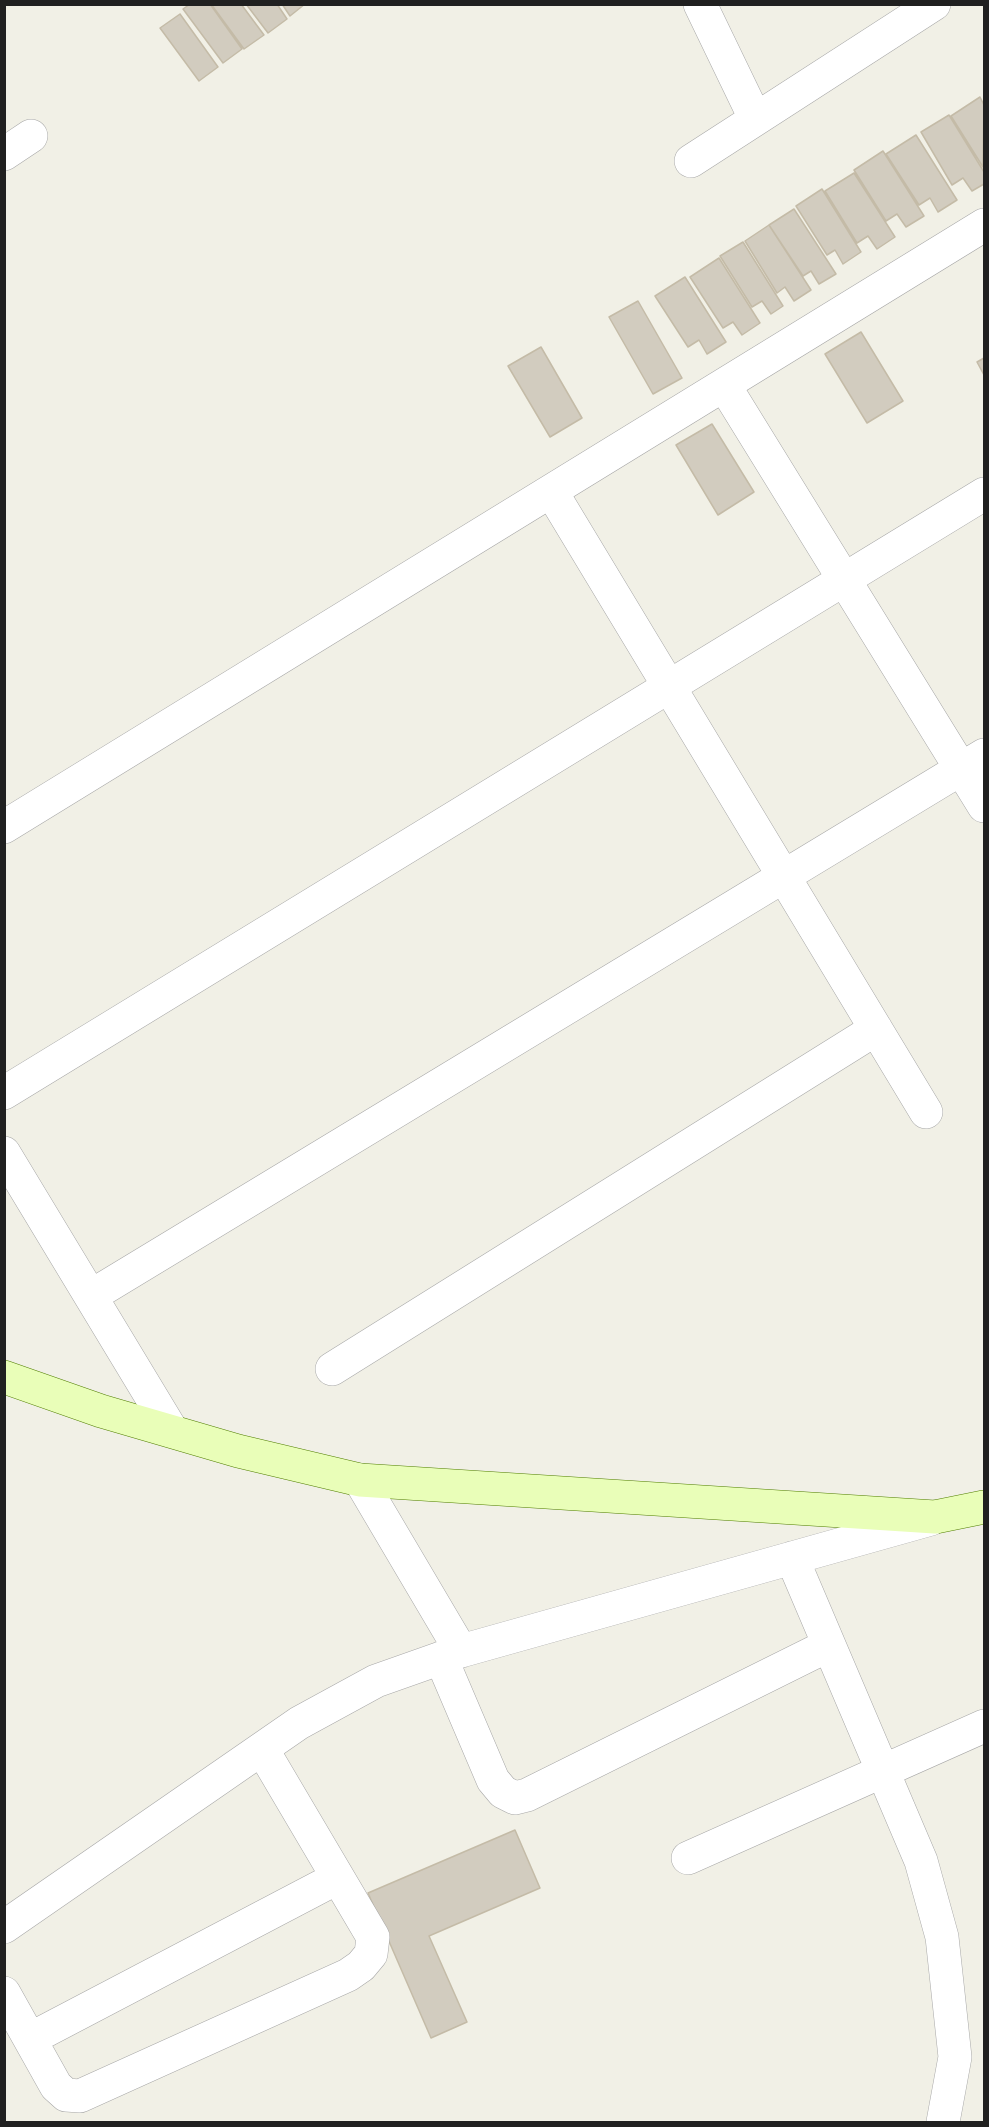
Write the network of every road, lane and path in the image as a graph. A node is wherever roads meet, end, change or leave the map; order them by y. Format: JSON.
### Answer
{"nodes":[{"id":1,"x":700,"y":4,"type":"edge"},
{"id":2,"x":934,"y":4,"type":"edge"},
{"id":3,"x":755,"y":117,"type":"junction"},
{"id":4,"x":31,"y":136,"type":"dead end"},
{"id":5,"x":4,"y":154,"type":"edge"},
{"id":6,"x":691,"y":161,"type":"dead end"},
{"id":7,"x":984,"y":225,"type":"edge"},
{"id":8,"x":724,"y":385,"type":"junction"},
{"id":9,"x":551,"y":491,"type":"junction"},
{"id":10,"x":984,"y":494,"type":"edge"},
{"id":11,"x":845,"y":579,"type":"junction"},
{"id":12,"x":669,"y":687,"type":"junction"},
{"id":13,"x":973,"y":762,"type":"edge"},
{"id":14,"x":984,"y":806,"type":"edge"},
{"id":15,"x":4,"y":827,"type":"edge"},
{"id":16,"x":784,"y":876,"type":"junction"},
{"id":17,"x":876,"y":1029,"type":"junction"},
{"id":18,"x":4,"y":1093,"type":"edge"},
{"id":19,"x":926,"y":1112,"type":"dead end"},
{"id":20,"x":4,"y":1153,"type":"edge"},
{"id":21,"x":91,"y":1296,"type":"junction"},
{"id":22,"x":332,"y":1369,"type":"dead end"},
{"id":23,"x":4,"y":1377,"type":"edge"},
{"id":24,"x":172,"y":1431,"type":"junction"},
{"id":25,"x":360,"y":1480,"type":"junction"},
{"id":26,"x":984,"y":1507,"type":"edge"},
{"id":27,"x":935,"y":1517,"type":"junction"},
{"id":28,"x":792,"y":1558,"type":"junction"},
{"id":29,"x":829,"y":1645,"type":"junction"},
{"id":30,"x":451,"y":1654,"type":"junction"},
{"id":31,"x":984,"y":1726,"type":"edge"},
{"id":32,"x":261,"y":1749,"type":"junction"},
{"id":33,"x":883,"y":1772,"type":"junction"},
{"id":34,"x":688,"y":1858,"type":"dead end"},
{"id":35,"x":337,"y":1878,"type":"junction"},
{"id":36,"x":4,"y":1928,"type":"edge"},
{"id":37,"x":4,"y":1993,"type":"edge"},
{"id":38,"x":30,"y":2039,"type":"junction"},
{"id":39,"x":943,"y":2122,"type":"edge"}],
"edges":[{"from":1,"to":3,"type":"street"},
{"from":2,"to":3,"type":"street"},
{"from":3,"to":6,"type":"street"},
{"from":4,"to":5,"type":"street"},
{"from":7,"to":8,"type":"street"},
{"from":8,"to":9,"type":"street"},
{"from":8,"to":11,"type":"street"},
{"from":9,"to":12,"type":"street"},
{"from":9,"to":15,"type":"street"},
{"from":10,"to":11,"type":"street"},
{"from":11,"to":12,"type":"street"},
{"from":11,"to":13,"type":"street"},
{"from":12,"to":16,"type":"street"},
{"from":12,"to":18,"type":"street"},
{"from":13,"to":14,"type":"street"},
{"from":13,"to":16,"type":"street"},
{"from":16,"to":17,"type":"street"},
{"from":16,"to":21,"type":"street"},
{"from":17,"to":19,"type":"street"},
{"from":17,"to":22,"type":"street"},
{"from":20,"to":21,"type":"street"},
{"from":21,"to":24,"type":"street"},
{"from":23,"to":24,"type":"street"},
{"from":24,"to":25,"type":"street"},
{"from":25,"to":27,"type":"street"},
{"from":25,"to":30,"type":"street"},
{"from":26,"to":27,"type":"street"},
{"from":27,"to":28,"type":"street"},
{"from":28,"to":29,"type":"street"},
{"from":28,"to":30,"type":"street"},
{"from":29,"to":30,"type":"street"},
{"from":29,"to":33,"type":"street"},
{"from":30,"to":32,"type":"street"},
{"from":31,"to":33,"type":"street"},
{"from":32,"to":35,"type":"street"},
{"from":32,"to":36,"type":"street"},
{"from":33,"to":34,"type":"street"},
{"from":33,"to":39,"type":"street"},
{"from":35,"to":38,"type":"street"},
{"from":35,"to":38,"type":"street"},
{"from":37,"to":38,"type":"street"}]}
